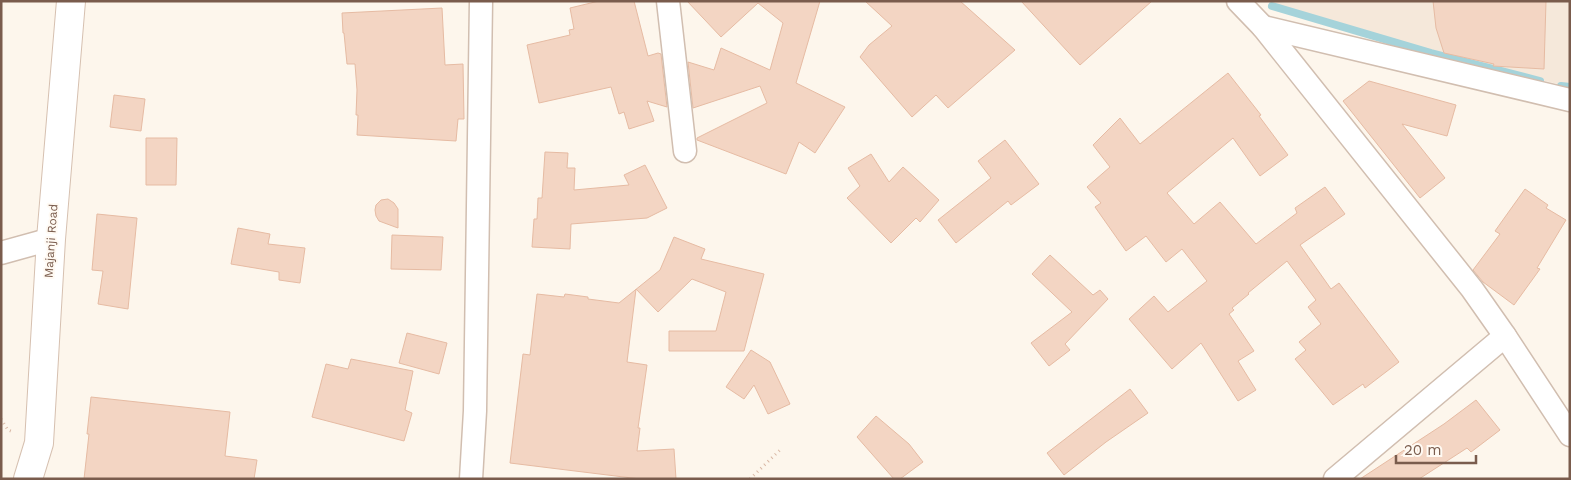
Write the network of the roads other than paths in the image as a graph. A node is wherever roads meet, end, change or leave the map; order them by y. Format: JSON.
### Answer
{"nodes":[{"id":1,"x":71,"y":1,"type":"edge"},
{"id":2,"x":480,"y":1,"type":"edge"},
{"id":3,"x":668,"y":1,"type":"edge"},
{"id":4,"x":1238,"y":1,"type":"edge"},
{"id":5,"x":1263,"y":27,"type":"junction"},
{"id":6,"x":1570,"y":100,"type":"edge"},
{"id":7,"x":685,"y":151,"type":"dead end"},
{"id":8,"x":51,"y":239,"type":"junction"},
{"id":9,"x":1,"y":253,"type":"edge"},
{"id":10,"x":1505,"y":336,"type":"junction"},
{"id":11,"x":1570,"y":436,"type":"edge"},
{"id":12,"x":28,"y":479,"type":"edge"},
{"id":13,"x":471,"y":479,"type":"edge"},
{"id":14,"x":1335,"y":479,"type":"edge"}],
"edges":[{"from":1,"to":8,"type":"main road","name":"Majanji Road"},
{"from":2,"to":13,"type":"street"},
{"from":3,"to":7,"type":"street"},
{"from":4,"to":5,"type":"street"},
{"from":5,"to":6,"type":"street"},
{"from":5,"to":10,"type":"street"},
{"from":8,"to":9,"type":"street"},
{"from":8,"to":12,"type":"main road","name":"Majanji Road"},
{"from":10,"to":11,"type":"street"},
{"from":10,"to":14,"type":"street"}]}
